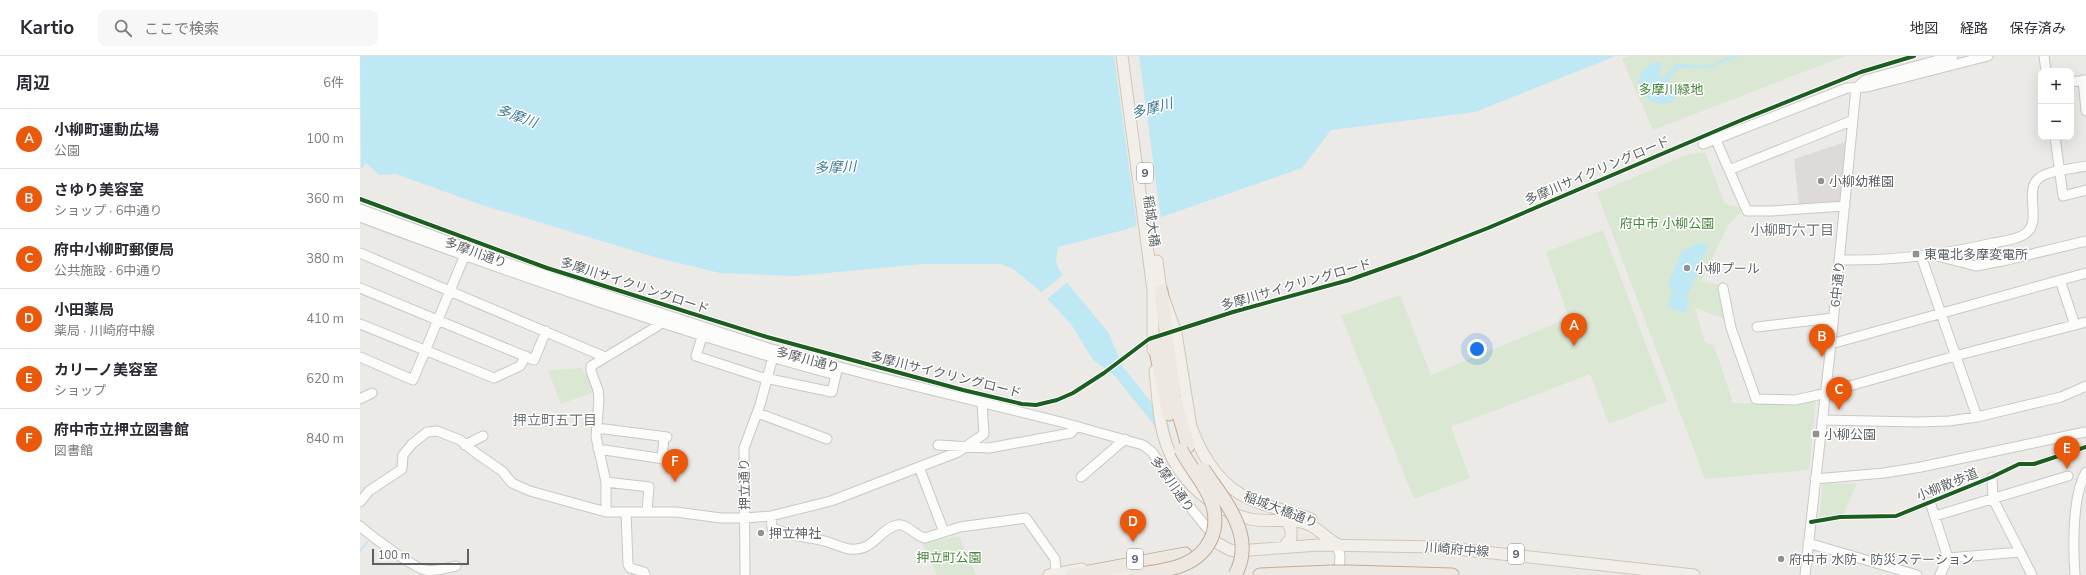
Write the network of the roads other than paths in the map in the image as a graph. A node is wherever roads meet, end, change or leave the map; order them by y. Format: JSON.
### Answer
{"nodes":[{"id":1,"x":1122,"y":56,"type":"edge"},
{"id":2,"x":1130,"y":56,"type":"edge"},
{"id":3,"x":1952,"y":56,"type":"edge"},
{"id":4,"x":1988,"y":56,"type":"edge"},
{"id":5,"x":2044,"y":56,"type":"edge"},
{"id":6,"x":2046,"y":68,"type":"edge"},
{"id":7,"x":2084,"y":80,"type":"edge"},
{"id":8,"x":2074,"y":82,"type":"edge"},
{"id":9,"x":1856,"y":88,"type":"junction"},
{"id":10,"x":2086,"y":111,"type":"edge"},
{"id":11,"x":1851,"y":121,"type":"junction"},
{"id":12,"x":1716,"y":138,"type":"junction"},
{"id":13,"x":2055,"y":140,"type":"edge"},
{"id":14,"x":1702,"y":144,"type":"dead end"},
{"id":15,"x":2086,"y":166,"type":"edge"},
{"id":16,"x":1729,"y":170,"type":"junction"},
{"id":17,"x":2059,"y":171,"type":"junction"},
{"id":18,"x":2086,"y":190,"type":"edge"},
{"id":19,"x":1845,"y":206,"type":"junction"},
{"id":20,"x":360,"y":209,"type":"edge"},
{"id":21,"x":360,"y":217,"type":"edge"},
{"id":22,"x":2086,"y":241,"type":"edge"},
{"id":23,"x":360,"y":253,"type":"edge"},
{"id":24,"x":1934,"y":255,"type":"junction"},
{"id":25,"x":1920,"y":256,"type":"junction"},
{"id":26,"x":464,"y":257,"type":"junction"},
{"id":27,"x":1839,"y":260,"type":"junction"},
{"id":28,"x":2086,"y":273,"type":"edge"},
{"id":29,"x":2060,"y":280,"type":"junction"},
{"id":30,"x":360,"y":288,"type":"edge"},
{"id":31,"x":1723,"y":288,"type":"dead end"},
{"id":32,"x":1157,"y":290,"type":"junction"},
{"id":33,"x":450,"y":291,"type":"junction"},
{"id":34,"x":1939,"y":313,"type":"junction"},
{"id":35,"x":1834,"y":318,"type":"junction"},
{"id":36,"x":663,"y":319,"type":"junction"},
{"id":37,"x":438,"y":321,"type":"junction"},
{"id":38,"x":2086,"y":322,"type":"edge"},
{"id":39,"x":360,"y":324,"type":"edge"},
{"id":40,"x":2075,"y":325,"type":"junction"},
{"id":41,"x":1757,"y":326,"type":"dead end"},
{"id":42,"x":546,"y":332,"type":"junction"},
{"id":43,"x":702,"y":337,"type":"junction"},
{"id":44,"x":1154,"y":341,"type":"junction"},
{"id":45,"x":1831,"y":344,"type":"junction"},
{"id":46,"x":425,"y":352,"type":"junction"},
{"id":47,"x":773,"y":354,"type":"junction"},
{"id":48,"x":526,"y":356,"type":"junction"},
{"id":49,"x":1955,"y":356,"type":"junction"},
{"id":50,"x":605,"y":357,"type":"junction"},
{"id":51,"x":360,"y":358,"type":"edge"},
{"id":52,"x":837,"y":371,"type":"junction"},
{"id":53,"x":767,"y":379,"type":"junction"},
{"id":54,"x":2086,"y":386,"type":"edge"},
{"id":55,"x":372,"y":393,"type":"dead end"},
{"id":56,"x":1825,"y":394,"type":"junction"},
{"id":57,"x":360,"y":399,"type":"edge"},
{"id":58,"x":982,"y":403,"type":"junction"},
{"id":59,"x":758,"y":412,"type":"junction"},
{"id":60,"x":1977,"y":417,"type":"junction"},
{"id":61,"x":1822,"y":420,"type":"junction"},
{"id":62,"x":1076,"y":426,"type":"junction"},
{"id":63,"x":597,"y":428,"type":"junction"},
{"id":64,"x":2085,"y":432,"type":"edge"},
{"id":65,"x":483,"y":436,"type":"dead end"},
{"id":66,"x":827,"y":439,"type":"dead end"},
{"id":67,"x":1125,"y":439,"type":"junction"},
{"id":68,"x":465,"y":445,"type":"junction"},
{"id":69,"x":938,"y":446,"type":"dead end"},
{"id":70,"x":965,"y":448,"type":"junction"},
{"id":71,"x":598,"y":449,"type":"junction"},
{"id":72,"x":919,"y":467,"type":"junction"},
{"id":73,"x":2086,"y":472,"type":"edge"},
{"id":74,"x":2068,"y":476,"type":"dead end"},
{"id":75,"x":1081,"y":477,"type":"dead end"},
{"id":76,"x":1992,"y":477,"type":"dead end"},
{"id":77,"x":1815,"y":479,"type":"junction"},
{"id":78,"x":606,"y":482,"type":"junction"},
{"id":79,"x":1993,"y":499,"type":"junction"},
{"id":80,"x":360,"y":502,"type":"edge"},
{"id":81,"x":1930,"y":502,"type":"dead end"},
{"id":82,"x":647,"y":511,"type":"junction"},
{"id":83,"x":606,"y":512,"type":"junction"},
{"id":84,"x":626,"y":512,"type":"junction"},
{"id":85,"x":771,"y":516,"type":"junction"},
{"id":86,"x":1935,"y":516,"type":"junction"},
{"id":87,"x":745,"y":518,"type":"junction"},
{"id":88,"x":1287,"y":522,"type":"junction"},
{"id":89,"x":360,"y":526,"type":"edge"},
{"id":90,"x":944,"y":532,"type":"junction"},
{"id":91,"x":1808,"y":543,"type":"junction"},
{"id":92,"x":1219,"y":544,"type":"junction"},
{"id":93,"x":1337,"y":544,"type":"junction"},
{"id":94,"x":1284,"y":547,"type":"junction"},
{"id":95,"x":2020,"y":552,"type":"junction"},
{"id":96,"x":1185,"y":554,"type":"junction"},
{"id":97,"x":1948,"y":558,"type":"junction"},
{"id":98,"x":456,"y":566,"type":"dead end"},
{"id":99,"x":1640,"y":572,"type":"edge"},
{"id":100,"x":1340,"y":573,"type":"edge"},
{"id":101,"x":1052,"y":574,"type":"edge"},
{"id":102,"x":645,"y":575,"type":"edge"},
{"id":103,"x":745,"y":575,"type":"edge"},
{"id":104,"x":1073,"y":575,"type":"edge"},
{"id":105,"x":1108,"y":575,"type":"edge"},
{"id":106,"x":1135,"y":575,"type":"edge"},
{"id":107,"x":1235,"y":575,"type":"edge"},
{"id":108,"x":1260,"y":575,"type":"edge"},
{"id":109,"x":1452,"y":575,"type":"edge"},
{"id":110,"x":1694,"y":575,"type":"edge"},
{"id":111,"x":1805,"y":575,"type":"edge"},
{"id":112,"x":1917,"y":575,"type":"edge"},
{"id":113,"x":1940,"y":575,"type":"edge"},
{"id":114,"x":2032,"y":575,"type":"edge"},
{"id":115,"x":2075,"y":575,"type":"edge"}],
"edges":[{"from":1,"to":32,"type":"main road","name":"稲城大橋","number":"9"},
{"from":2,"to":32,"type":"main road","name":"稲城大橋","number":"9"},
{"from":3,"to":9,"type":"street"},
{"from":4,"to":9,"type":"street"},
{"from":5,"to":6,"type":"street"},
{"from":7,"to":8,"type":"street"},
{"from":7,"to":10,"type":"street"},
{"from":9,"to":11,"type":"street","name":"6中通り"},
{"from":9,"to":12,"type":"street"},
{"from":11,"to":16,"type":"street"},
{"from":11,"to":19,"type":"street","name":"6中通り"},
{"from":12,"to":14,"type":"street"},
{"from":12,"to":16,"type":"street"},
{"from":13,"to":17,"type":"street"},
{"from":15,"to":17,"type":"street"},
{"from":16,"to":19,"type":"street"},
{"from":17,"to":18,"type":"street"},
{"from":17,"to":24,"type":"street"},
{"from":19,"to":27,"type":"street","name":"6中通り"},
{"from":20,"to":36,"type":"street","name":"多摩川通り"},
{"from":21,"to":26,"type":"street"},
{"from":22,"to":24,"type":"street"},
{"from":23,"to":33,"type":"street"},
{"from":24,"to":25,"type":"street"},
{"from":25,"to":27,"type":"street"},
{"from":25,"to":34,"type":"street"},
{"from":26,"to":33,"type":"street"},
{"from":26,"to":36,"type":"street"},
{"from":27,"to":35,"type":"street","name":"6中通り"},
{"from":28,"to":29,"type":"street"},
{"from":29,"to":34,"type":"street"},
{"from":29,"to":40,"type":"street"},
{"from":30,"to":37,"type":"street"},
{"from":31,"to":56,"type":"street"},
{"from":32,"to":44,"type":"main road","name":"稲城大橋通り","number":"9"},
{"from":32,"to":93,"type":"main road","name":"稲城大橋通り","number":"9"},
{"from":32,"to":107,"type":"highway","bridge":true},
{"from":33,"to":37,"type":"street"},
{"from":33,"to":42,"type":"street"},
{"from":34,"to":45,"type":"street"},
{"from":34,"to":49,"type":"street"},
{"from":35,"to":41,"type":"street"},
{"from":35,"to":45,"type":"street","name":"6中通り"},
{"from":36,"to":43,"type":"street"},
{"from":36,"to":47,"type":"street","name":"多摩川通り"},
{"from":36,"to":50,"type":"street"},
{"from":37,"to":46,"type":"street"},
{"from":37,"to":48,"type":"street"},
{"from":38,"to":40,"type":"street"},
{"from":39,"to":46,"type":"street"},
{"from":40,"to":49,"type":"street"},
{"from":42,"to":48,"type":"street"},
{"from":42,"to":50,"type":"street"},
{"from":43,"to":47,"type":"street"},
{"from":43,"to":53,"type":"street"},
{"from":44,"to":88,"type":"main road","name":"稲城大橋通り","number":"9"},
{"from":44,"to":106,"type":"highway","bridge":true},
{"from":45,"to":56,"type":"street","name":"6中通り"},
{"from":46,"to":48,"type":"street"},
{"from":46,"to":51,"type":"street"},
{"from":47,"to":52,"type":"street","name":"多摩川通り"},
{"from":47,"to":53,"type":"street","name":"押立通り"},
{"from":49,"to":56,"type":"street"},
{"from":49,"to":60,"type":"street"},
{"from":50,"to":63,"type":"street"},
{"from":52,"to":53,"type":"street"},
{"from":52,"to":58,"type":"street","name":"多摩川通り"},
{"from":53,"to":59,"type":"street","name":"押立通り"},
{"from":54,"to":60,"type":"street"},
{"from":55,"to":57,"type":"street"},
{"from":56,"to":61,"type":"street","name":"6中通り"},
{"from":58,"to":62,"type":"street","name":"多摩川通り"},
{"from":58,"to":70,"type":"street"},
{"from":59,"to":66,"type":"street"},
{"from":59,"to":87,"type":"street","name":"押立通り"},
{"from":60,"to":61,"type":"street"},
{"from":61,"to":77,"type":"street","name":"6中通り"},
{"from":62,"to":67,"type":"street","name":"多摩川通り"},
{"from":62,"to":70,"type":"street"},
{"from":63,"to":71,"type":"street"},
{"from":63,"to":71,"type":"street"},
{"from":64,"to":77,"type":"street"},
{"from":65,"to":68,"type":"street"},
{"from":67,"to":75,"type":"street"},
{"from":67,"to":92,"type":"street","name":"多摩川通り"},
{"from":68,"to":80,"type":"street"},
{"from":68,"to":83,"type":"street"},
{"from":69,"to":70,"type":"street"},
{"from":70,"to":72,"type":"street"},
{"from":71,"to":78,"type":"street"},
{"from":72,"to":85,"type":"street"},
{"from":72,"to":90,"type":"street"},
{"from":73,"to":115,"type":"street"},
{"from":74,"to":79,"type":"street"},
{"from":76,"to":79,"type":"street"},
{"from":77,"to":91,"type":"street","name":"6中通り"},
{"from":78,"to":82,"type":"street"},
{"from":78,"to":83,"type":"street"},
{"from":79,"to":86,"type":"street"},
{"from":79,"to":95,"type":"street"},
{"from":81,"to":86,"type":"street"},
{"from":82,"to":84,"type":"street"},
{"from":82,"to":87,"type":"street"},
{"from":83,"to":84,"type":"street"},
{"from":84,"to":102,"type":"street"},
{"from":85,"to":87,"type":"street"},
{"from":85,"to":90,"type":"street"},
{"from":86,"to":97,"type":"street"},
{"from":87,"to":103,"type":"street","name":"押立通り"},
{"from":88,"to":93,"type":"main road","name":"稲城大橋通り","number":"9"},
{"from":88,"to":94,"type":"main road"},
{"from":89,"to":98,"type":"street"},
{"from":90,"to":101,"type":"street"},
{"from":91,"to":111,"type":"street","name":"6中通り"},
{"from":91,"to":112,"type":"street"},
{"from":92,"to":94,"type":"main road","name":"川崎府中線","number":"9"},
{"from":92,"to":96,"type":"main road","number":"9"},
{"from":92,"to":105,"type":"main road","number":"9"},
{"from":93,"to":94,"type":"main road","name":"川崎府中線","number":"9"},
{"from":93,"to":99,"type":"main road","name":"川崎府中線","number":"9"},
{"from":93,"to":100,"type":"street"},
{"from":95,"to":97,"type":"street"},
{"from":95,"to":114,"type":"street"},
{"from":96,"to":101,"type":"main road","number":"9"},
{"from":96,"to":104,"type":"highway"},
{"from":97,"to":113,"type":"street"},
{"from":99,"to":110,"type":"main road","name":"川崎府中線","number":"9"},
{"from":100,"to":108,"type":"highway"},
{"from":100,"to":109,"type":"highway"}]}
